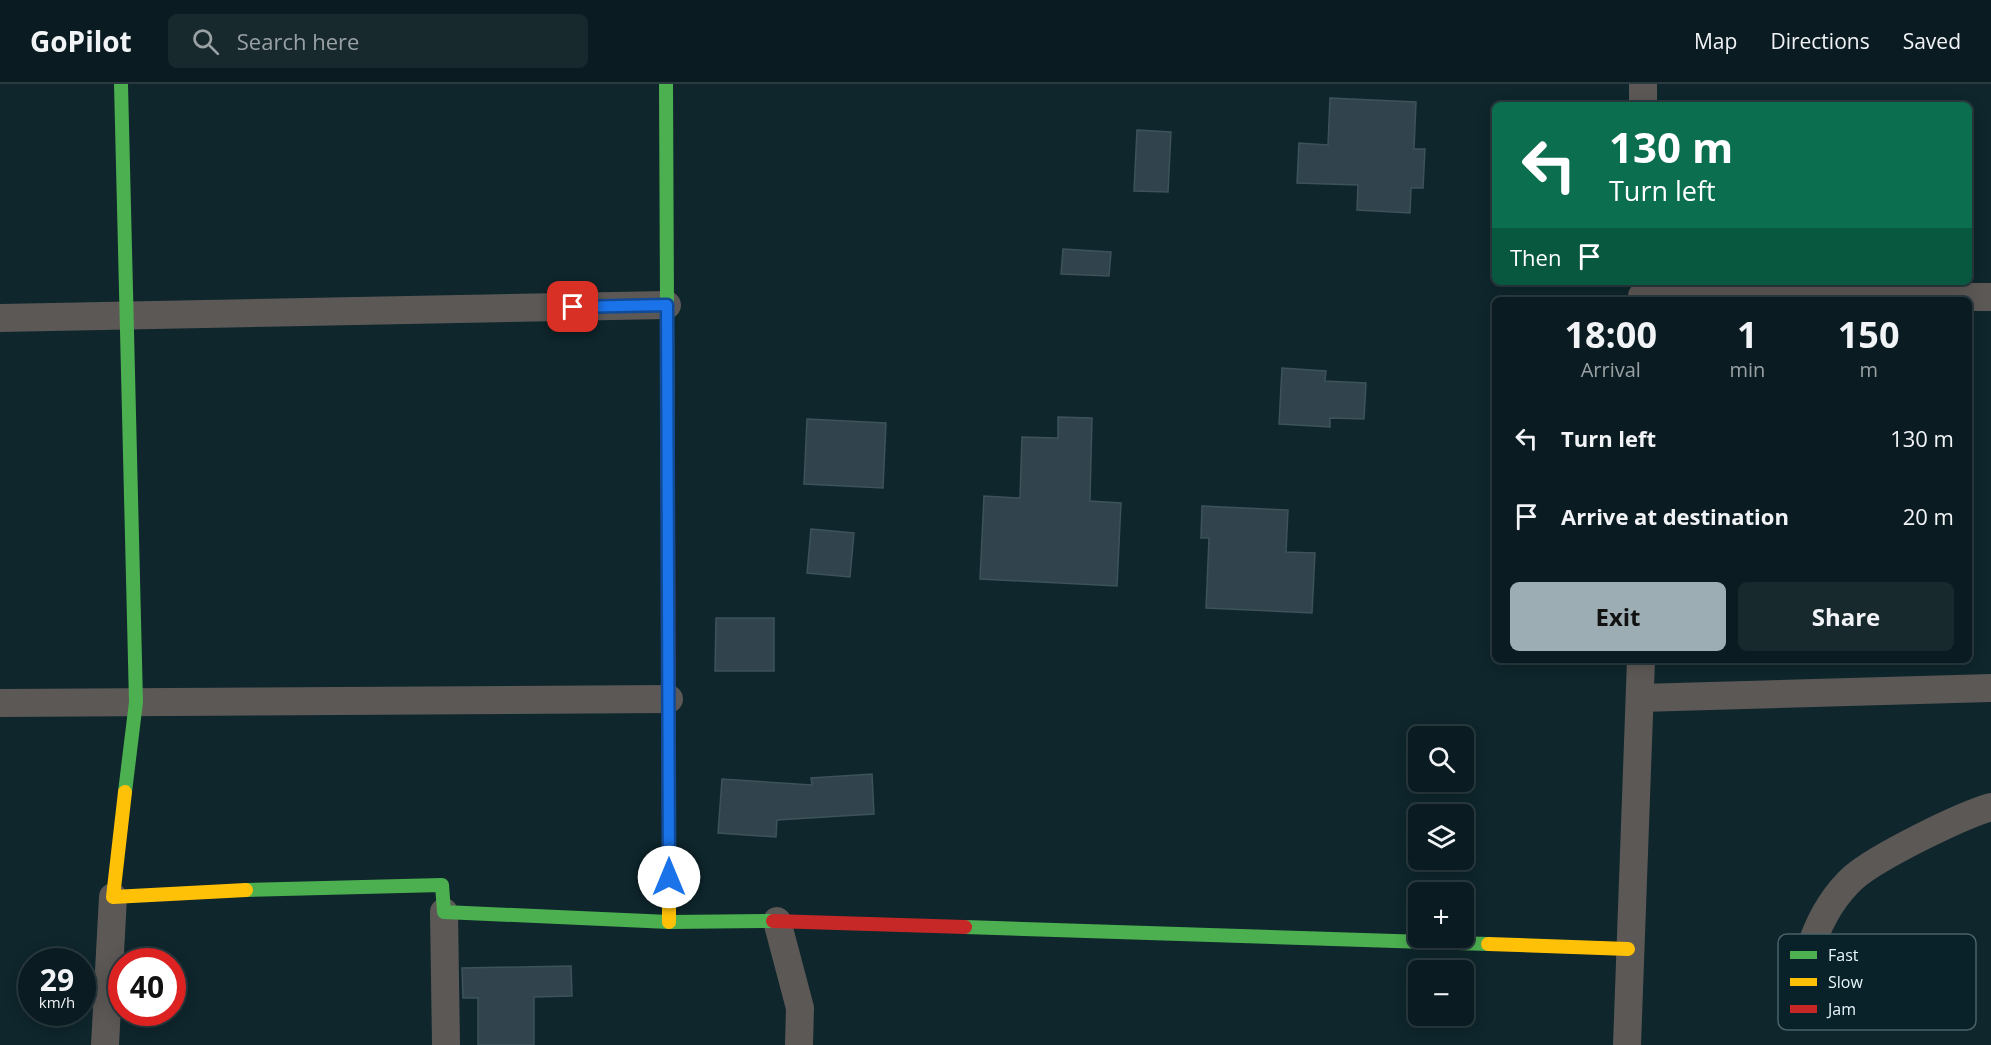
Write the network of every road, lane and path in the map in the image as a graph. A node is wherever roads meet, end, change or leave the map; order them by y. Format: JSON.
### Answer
{"nodes":[{"id":1,"x":121,"y":84,"type":"edge"},
{"id":2,"x":666,"y":84,"type":"edge"},
{"id":3,"x":1643,"y":84,"type":"edge"},
{"id":4,"x":1643,"y":102,"type":"edge"},
{"id":5,"x":1642,"y":293,"type":"edge"},
{"id":6,"x":1991,"y":297,"type":"edge"},
{"id":7,"x":667,"y":305,"type":"junction"},
{"id":8,"x":127,"y":316,"type":"junction"},
{"id":9,"x":0,"y":318,"type":"edge"},
{"id":10,"x":1641,"y":663,"type":"edge"},
{"id":11,"x":1991,"y":688,"type":"edge"},
{"id":12,"x":1641,"y":698,"type":"junction"},
{"id":13,"x":669,"y":699,"type":"junction"},
{"id":14,"x":136,"y":702,"type":"junction"},
{"id":15,"x":0,"y":703,"type":"edge"},
{"id":16,"x":1991,"y":807,"type":"edge"},
{"id":17,"x":113,"y":897,"type":"junction"},
{"id":18,"x":444,"y":912,"type":"junction"},
{"id":19,"x":669,"y":921,"type":"junction"},
{"id":20,"x":777,"y":921,"type":"junction"},
{"id":21,"x":1815,"y":934,"type":"edge"},
{"id":22,"x":1628,"y":949,"type":"junction"},
{"id":23,"x":102,"y":1044,"type":"edge"},
{"id":24,"x":446,"y":1045,"type":"edge"},
{"id":25,"x":799,"y":1045,"type":"edge"},
{"id":26,"x":1627,"y":1045,"type":"edge"}],
"edges":[{"from":1,"to":8,"type":"street"},
{"from":2,"to":7,"type":"street"},
{"from":3,"to":4,"type":"street"},
{"from":5,"to":6,"type":"street"},
{"from":7,"to":8,"type":"street"},
{"from":7,"to":13,"type":"street"},
{"from":8,"to":9,"type":"street"},
{"from":8,"to":14,"type":"street"},
{"from":10,"to":12,"type":"street"},
{"from":11,"to":12,"type":"street"},
{"from":12,"to":22,"type":"street"},
{"from":13,"to":14,"type":"street"},
{"from":13,"to":19,"type":"street"},
{"from":14,"to":15,"type":"street"},
{"from":14,"to":17,"type":"street"},
{"from":16,"to":21,"type":"street"},
{"from":17,"to":18,"type":"street"},
{"from":17,"to":23,"type":"street"},
{"from":18,"to":19,"type":"street"},
{"from":18,"to":24,"type":"street"},
{"from":19,"to":20,"type":"street"},
{"from":20,"to":22,"type":"street"},
{"from":20,"to":25,"type":"street"},
{"from":22,"to":26,"type":"street"}]}
